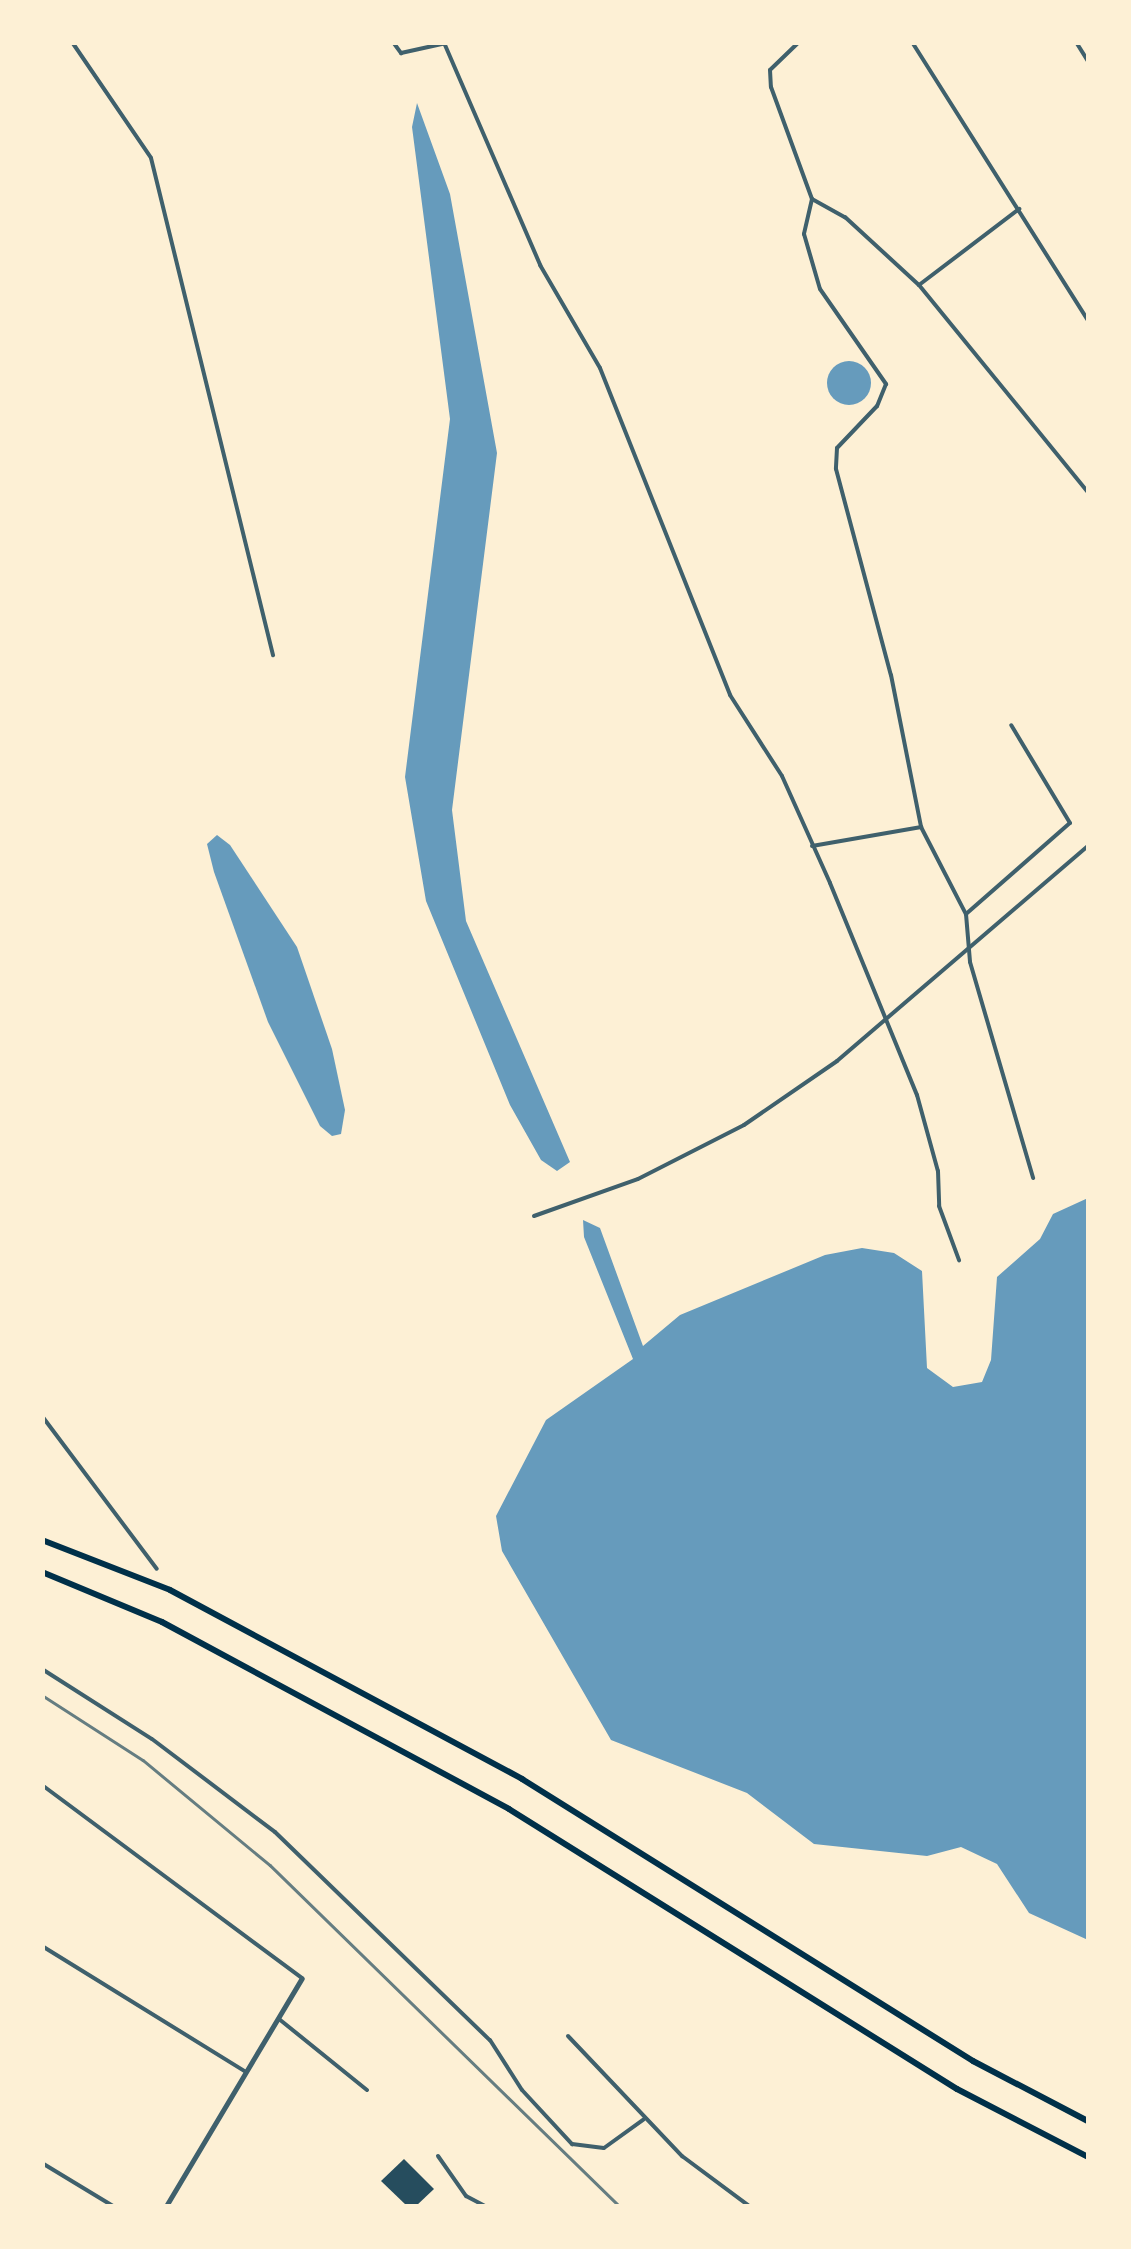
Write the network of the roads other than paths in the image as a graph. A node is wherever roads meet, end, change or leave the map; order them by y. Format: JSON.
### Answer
{"nodes":[{"id":1,"x":72,"y":42,"type":"edge"},
{"id":2,"x":393,"y":42,"type":"edge"},
{"id":3,"x":799,"y":42,"type":"edge"},
{"id":4,"x":912,"y":42,"type":"edge"},
{"id":5,"x":1076,"y":42,"type":"edge"},
{"id":6,"x":448,"y":44,"type":"edge"},
{"id":7,"x":1088,"y":60,"type":"edge"},
{"id":8,"x":812,"y":199,"type":"junction"},
{"id":9,"x":1019,"y":209,"type":"junction"},
{"id":10,"x":919,"y":285,"type":"junction"},
{"id":11,"x":1088,"y":320,"type":"edge"},
{"id":12,"x":1088,"y":492,"type":"edge"},
{"id":13,"x":273,"y":655,"type":"dead end"},
{"id":14,"x":1011,"y":726,"type":"dead end"},
{"id":15,"x":922,"y":827,"type":"junction"},
{"id":16,"x":812,"y":846,"type":"junction"},
{"id":17,"x":1088,"y":846,"type":"edge"},
{"id":18,"x":966,"y":914,"type":"junction"},
{"id":19,"x":971,"y":950,"type":"junction"},
{"id":20,"x":886,"y":1021,"type":"junction"},
{"id":21,"x":1033,"y":1178,"type":"dead end"},
{"id":22,"x":534,"y":1216,"type":"dead end"},
{"id":23,"x":959,"y":1260,"type":"dead end"},
{"id":24,"x":42,"y":1416,"type":"edge"},
{"id":25,"x":42,"y":1540,"type":"edge"},
{"id":26,"x":156,"y":1569,"type":"dead end"},
{"id":27,"x":42,"y":1572,"type":"edge"},
{"id":28,"x":42,"y":1669,"type":"edge"},
{"id":29,"x":42,"y":1785,"type":"edge"},
{"id":30,"x":42,"y":1946,"type":"edge"},
{"id":31,"x":302,"y":1978,"type":"joint"},
{"id":32,"x":279,"y":2019,"type":"junction"},
{"id":33,"x":568,"y":2036,"type":"dead end"},
{"id":34,"x":246,"y":2072,"type":"junction"},
{"id":35,"x":368,"y":2090,"type":"dead end"},
{"id":36,"x":644,"y":2119,"type":"junction"},
{"id":37,"x":1088,"y":2122,"type":"edge"},
{"id":38,"x":438,"y":2156,"type":"dead end"},
{"id":39,"x":1088,"y":2157,"type":"edge"},
{"id":40,"x":42,"y":2163,"type":"edge"},
{"id":41,"x":114,"y":2206,"type":"edge"},
{"id":42,"x":166,"y":2206,"type":"edge"},
{"id":43,"x":484,"y":2206,"type":"edge"},
{"id":44,"x":749,"y":2206,"type":"edge"}],
"edges":[{"from":1,"to":13,"type":"street"},
{"from":2,"to":6,"type":"street"},
{"from":3,"to":8,"type":"street"},
{"from":4,"to":9,"type":"street"},
{"from":5,"to":7,"type":"street"},
{"from":6,"to":16,"type":"street"},
{"from":8,"to":10,"type":"street"},
{"from":8,"to":15,"type":"street"},
{"from":9,"to":10,"type":"street"},
{"from":9,"to":11,"type":"street"},
{"from":10,"to":12,"type":"street"},
{"from":14,"to":18,"type":"street"},
{"from":15,"to":16,"type":"street"},
{"from":15,"to":18,"type":"street"},
{"from":16,"to":20,"type":"street"},
{"from":17,"to":19,"type":"street"},
{"from":18,"to":19,"type":"street"},
{"from":19,"to":20,"type":"street"},
{"from":19,"to":21,"type":"street"},
{"from":20,"to":22,"type":"street"},
{"from":20,"to":23,"type":"street"},
{"from":24,"to":26,"type":"street"},
{"from":25,"to":37,"type":"main road"},
{"from":27,"to":39,"type":"main road"},
{"from":28,"to":36,"type":"street"},
{"from":29,"to":31,"type":"street"},
{"from":30,"to":34,"type":"street"},
{"from":31,"to":32,"type":"street"},
{"from":32,"to":34,"type":"street"},
{"from":32,"to":35,"type":"street"},
{"from":33,"to":36,"type":"street"},
{"from":34,"to":42,"type":"street"},
{"from":36,"to":44,"type":"street"},
{"from":38,"to":43,"type":"street"},
{"from":40,"to":41,"type":"street"}]}
